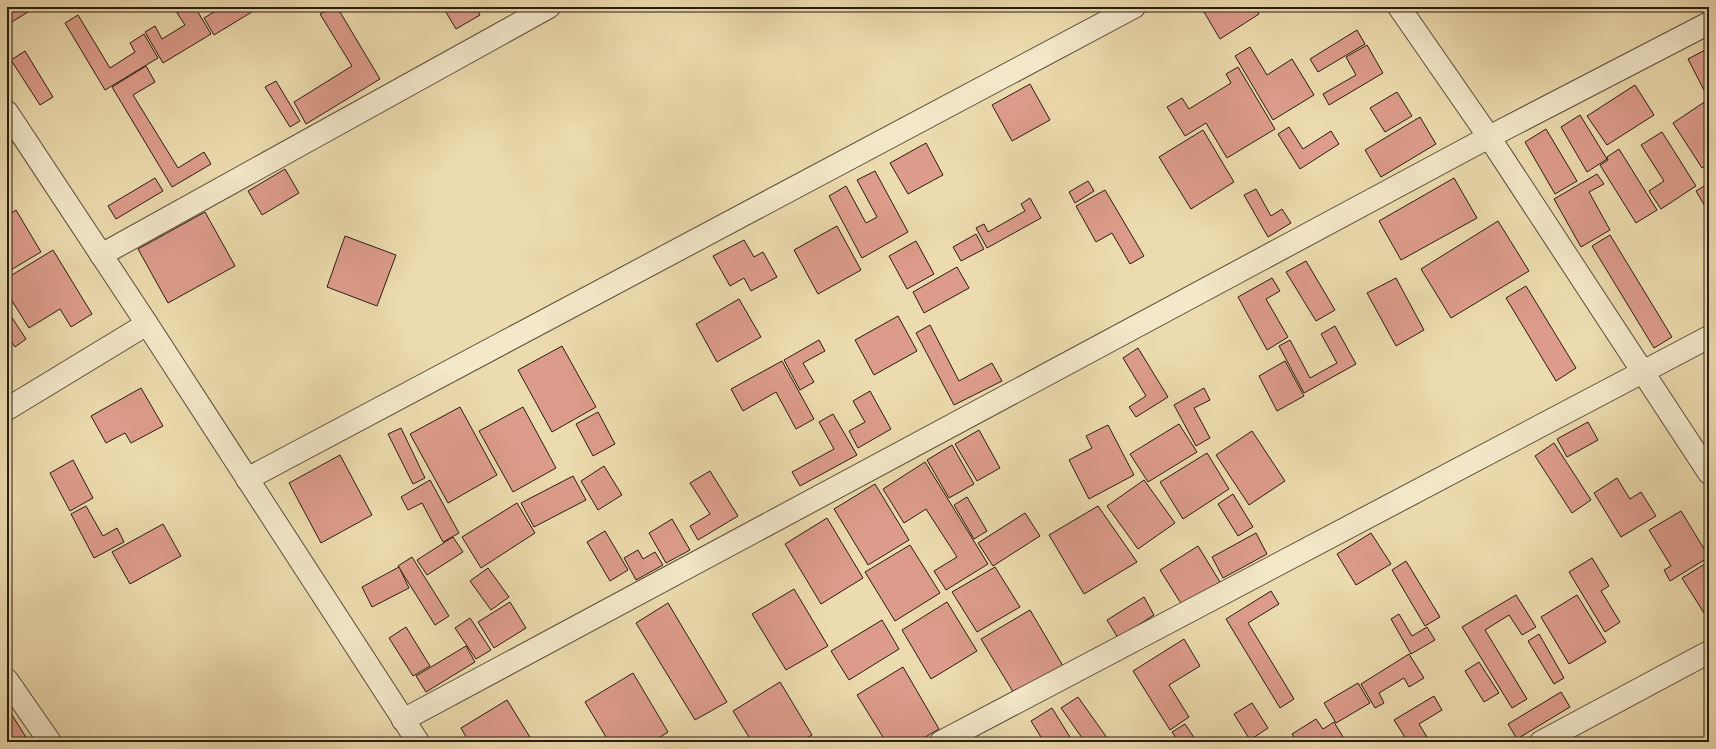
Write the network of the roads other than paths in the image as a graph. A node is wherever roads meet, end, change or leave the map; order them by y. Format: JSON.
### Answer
{"nodes":[{"id":1,"x":549,"y":7,"type":"edge"},
{"id":2,"x":1134,"y":7,"type":"edge"},
{"id":3,"x":1399,"y":7,"type":"edge"},
{"id":4,"x":1709,"y":23,"type":"edge"},
{"id":5,"x":7,"y":112,"type":"edge"},
{"id":6,"x":1489,"y":137,"type":"junction"},
{"id":7,"x":101,"y":255,"type":"junction"},
{"id":8,"x":147,"y":324,"type":"junction"},
{"id":9,"x":1709,"y":337,"type":"edge"},
{"id":10,"x":1642,"y":371,"type":"junction"},
{"id":11,"x":7,"y":409,"type":"edge"},
{"id":12,"x":1709,"y":473,"type":"edge"},
{"id":13,"x":247,"y":479,"type":"junction"},
{"id":14,"x":1709,"y":652,"type":"edge"},
{"id":15,"x":7,"y":680,"type":"edge"},
{"id":16,"x":403,"y":720,"type":"junction"},
{"id":17,"x":50,"y":742,"type":"edge"},
{"id":18,"x":418,"y":742,"type":"edge"},
{"id":19,"x":941,"y":742,"type":"edge"},
{"id":20,"x":1541,"y":742,"type":"edge"}],
"edges":[{"from":1,"to":7,"type":"street"},
{"from":2,"to":13,"type":"street"},
{"from":3,"to":6,"type":"street"},
{"from":4,"to":6,"type":"street"},
{"from":5,"to":7,"type":"street"},
{"from":6,"to":10,"type":"street"},
{"from":6,"to":16,"type":"street"},
{"from":7,"to":8,"type":"street"},
{"from":8,"to":11,"type":"street"},
{"from":8,"to":13,"type":"street"},
{"from":9,"to":10,"type":"street"},
{"from":10,"to":12,"type":"street"},
{"from":10,"to":19,"type":"street"},
{"from":13,"to":16,"type":"street"},
{"from":14,"to":20,"type":"street"},
{"from":15,"to":17,"type":"street"},
{"from":16,"to":18,"type":"street"}]}
